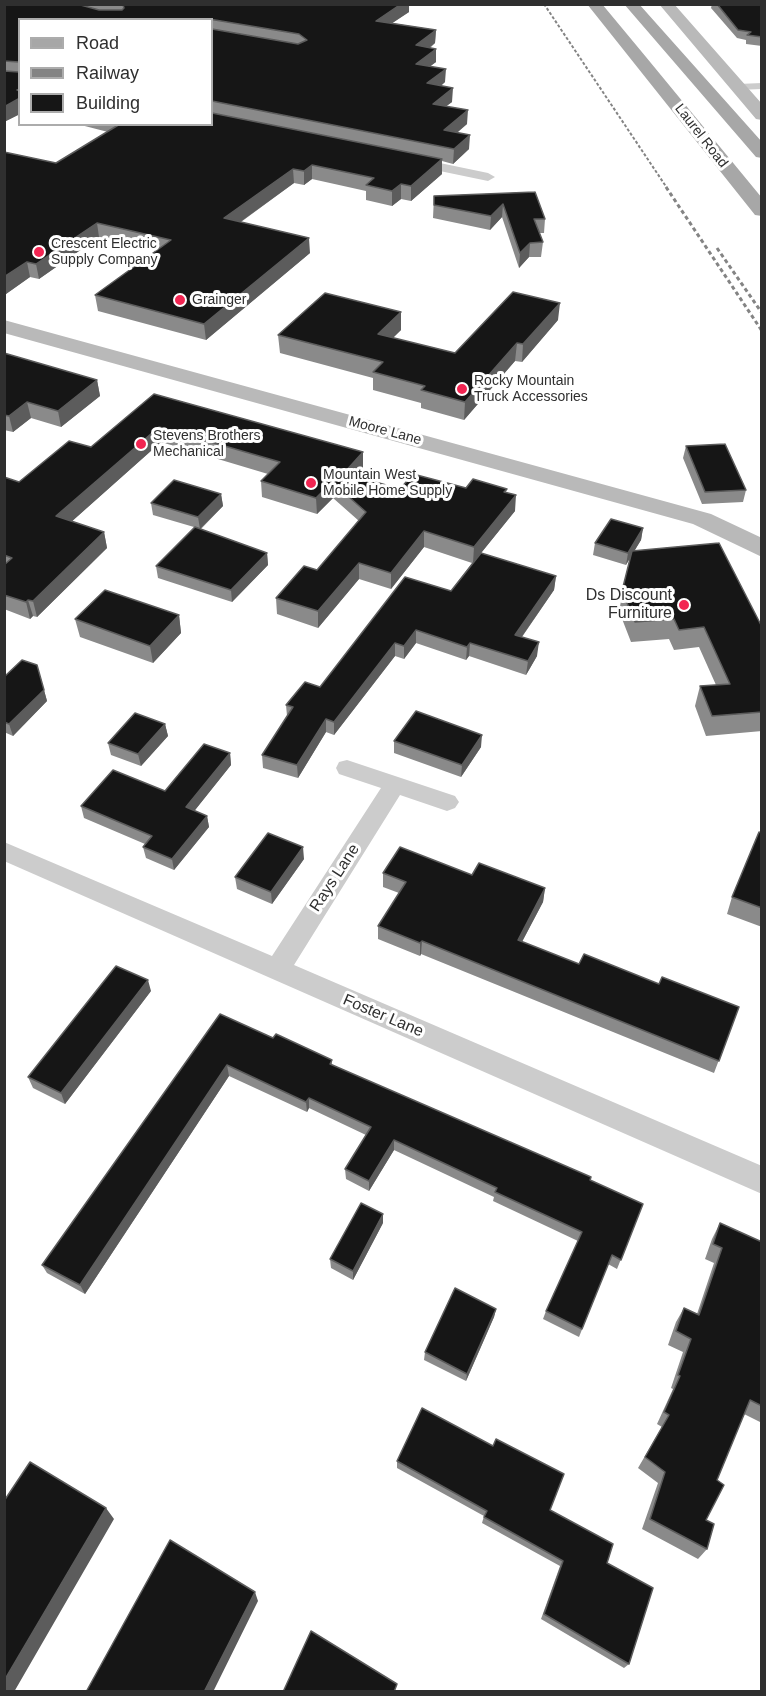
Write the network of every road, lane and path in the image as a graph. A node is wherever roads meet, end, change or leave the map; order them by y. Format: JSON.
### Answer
{"nodes":[{"id":1,"x":594,"y":4,"type":"edge"},
{"id":2,"x":606,"y":4,"type":"edge"},
{"id":3,"x":631,"y":4,"type":"edge"},
{"id":4,"x":649,"y":4,"type":"edge"},
{"id":5,"x":666,"y":4,"type":"edge"},
{"id":6,"x":641,"y":60,"type":"junction"},
{"id":7,"x":687,"y":66,"type":"junction"},
{"id":8,"x":762,"y":86,"type":"edge"},
{"id":9,"x":738,"y":87,"type":"junction"},
{"id":10,"x":762,"y":115,"type":"edge"},
{"id":11,"x":762,"y":153,"type":"edge"},
{"id":12,"x":397,"y":158,"type":"edge"},
{"id":13,"x":488,"y":177,"type":"dead end"},
{"id":14,"x":743,"y":188,"type":"junction"},
{"id":15,"x":762,"y":202,"type":"edge"},
{"id":16,"x":762,"y":211,"type":"edge"},
{"id":17,"x":4,"y":326,"type":"edge"},
{"id":18,"x":762,"y":549,"type":"edge"},
{"id":19,"x":347,"y":768,"type":"dead end"},
{"id":20,"x":394,"y":786,"type":"junction"},
{"id":21,"x":447,"y":802,"type":"dead end"},
{"id":22,"x":4,"y":851,"type":"edge"},
{"id":23,"x":277,"y":970,"type":"junction"},
{"id":24,"x":762,"y":1180,"type":"edge"}],
"edges":[{"from":1,"to":6,"type":"main road"},
{"from":2,"to":6,"type":"main road"},
{"from":3,"to":7,"type":"main road"},
{"from":4,"to":7,"type":"main road"},
{"from":5,"to":9,"type":"street"},
{"from":6,"to":14,"type":"main road","name":"Laurel Road"},
{"from":7,"to":11,"type":"main road","name":"Laurel Road"},
{"from":8,"to":9,"type":"street"},
{"from":9,"to":10,"type":"street"},
{"from":12,"to":13,"type":"street"},
{"from":14,"to":15,"type":"main road"},
{"from":14,"to":16,"type":"main road","name":"Laurel Road"},
{"from":17,"to":18,"type":"street","name":"Moore Lane"},
{"from":19,"to":20,"type":"street"},
{"from":20,"to":21,"type":"street"},
{"from":20,"to":23,"type":"street","name":"Rays Lane"},
{"from":22,"to":23,"type":"street","name":"Foster Lane"},
{"from":23,"to":24,"type":"street","name":"Foster Lane"}]}
